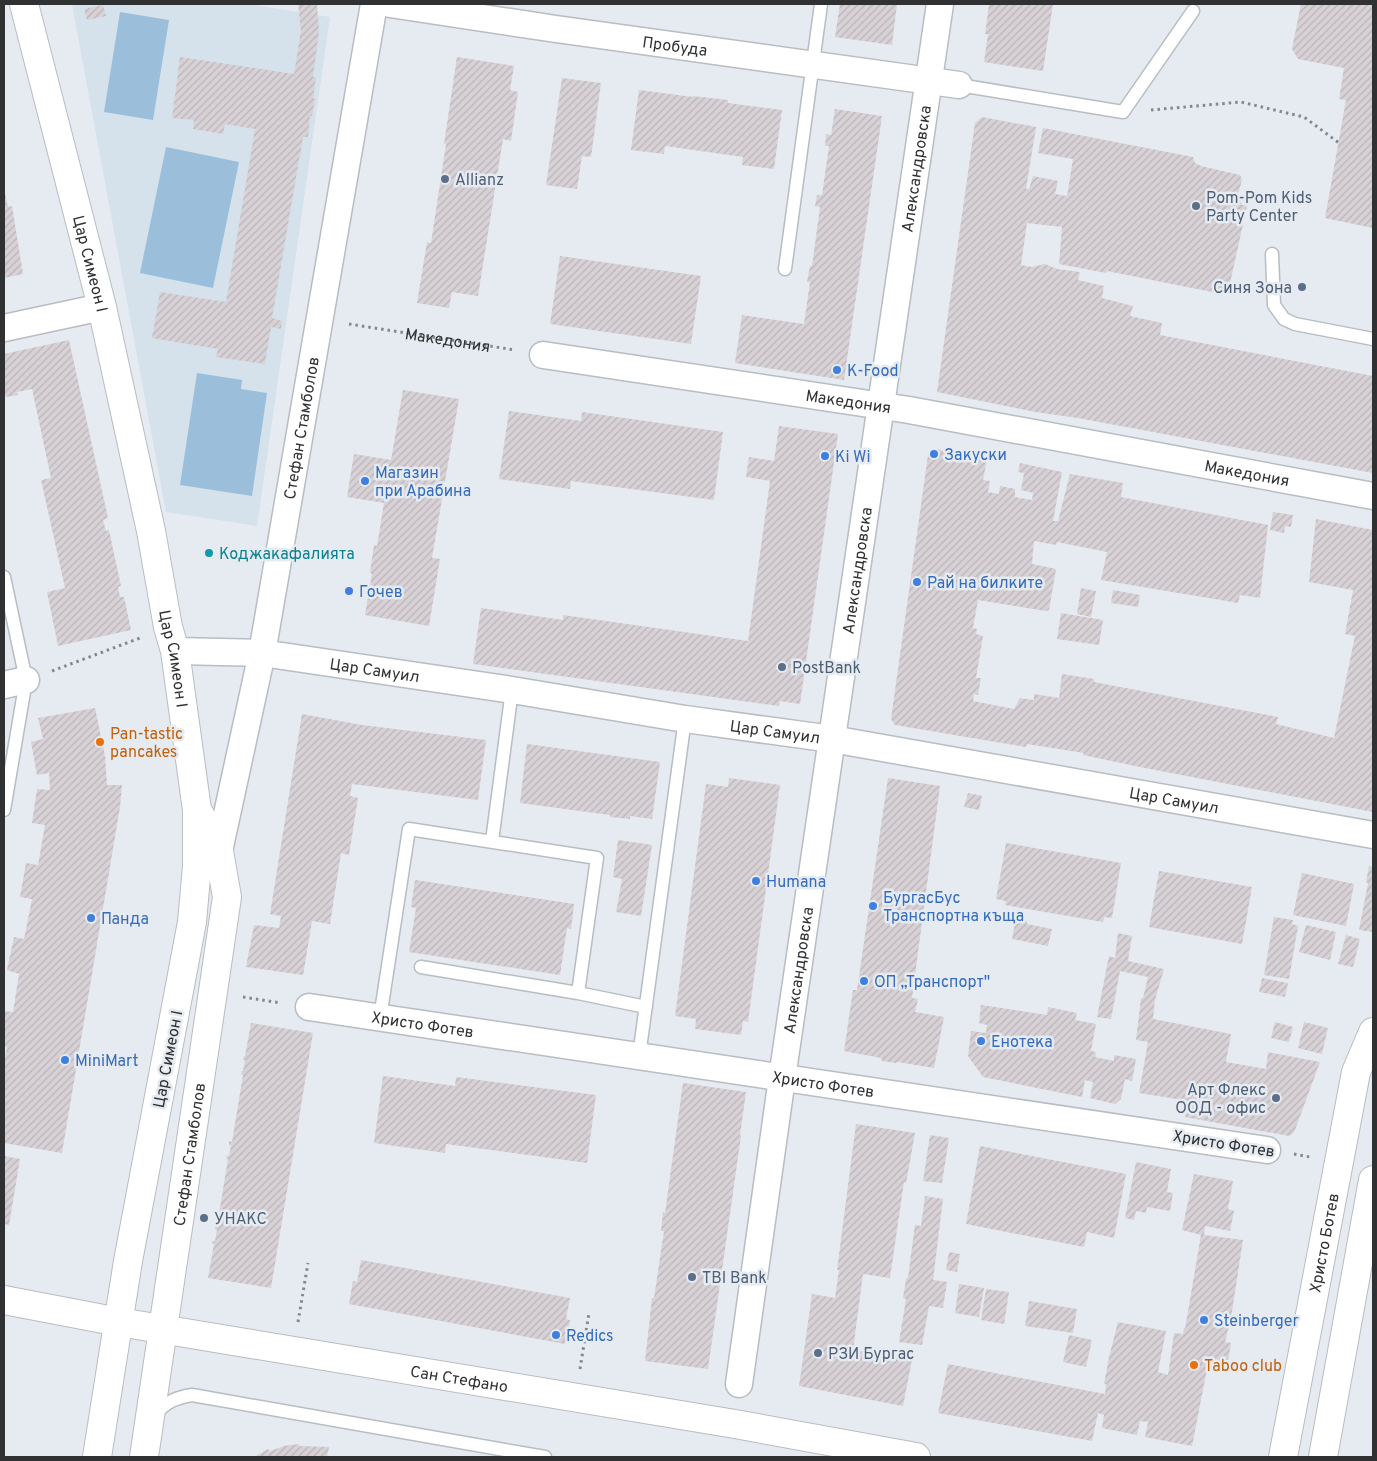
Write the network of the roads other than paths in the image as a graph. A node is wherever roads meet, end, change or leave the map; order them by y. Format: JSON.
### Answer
{"nodes":[{"id":1,"x":24,"y":4,"type":"edge"},
{"id":2,"x":374,"y":4,"type":"edge"},
{"id":3,"x":390,"y":4,"type":"edge"},
{"id":4,"x":821,"y":4,"type":"edge"},
{"id":5,"x":940,"y":4,"type":"edge"},
{"id":6,"x":1194,"y":11,"type":"dead end"},
{"id":7,"x":813,"y":65,"type":"junction"},
{"id":8,"x":929,"y":80,"type":"junction"},
{"id":9,"x":959,"y":86,"type":"joint"},
{"id":10,"x":1272,"y":254,"type":"dead end"},
{"id":11,"x":785,"y":269,"type":"dead end"},
{"id":12,"x":102,"y":307,"type":"junction"},
{"id":13,"x":4,"y":328,"type":"edge"},
{"id":14,"x":1373,"y":339,"type":"edge"},
{"id":15,"x":543,"y":355,"type":"road end"},
{"id":16,"x":881,"y":405,"type":"junction"},
{"id":17,"x":1373,"y":496,"type":"edge"},
{"id":18,"x":4,"y":577,"type":"edge"},
{"id":19,"x":172,"y":639,"type":"junction"},
{"id":20,"x":262,"y":652,"type":"junction"},
{"id":21,"x":15,"y":683,"type":"edge"},
{"id":22,"x":512,"y":690,"type":"junction"},
{"id":23,"x":685,"y":719,"type":"junction"},
{"id":24,"x":832,"y":739,"type":"junction"},
{"id":25,"x":4,"y":810,"type":"edge"},
{"id":26,"x":197,"y":810,"type":"junction"},
{"id":27,"x":1373,"y":835,"type":"edge"},
{"id":28,"x":492,"y":841,"type":"junction"},
{"id":29,"x":219,"y":851,"type":"junction"},
{"id":30,"x":421,"y":968,"type":"dead end"},
{"id":31,"x":578,"y":993,"type":"junction"},
{"id":32,"x":308,"y":1007,"type":"road end"},
{"id":33,"x":646,"y":1007,"type":"junction"},
{"id":34,"x":380,"y":1018,"type":"junction"},
{"id":35,"x":1373,"y":1032,"type":"edge"},
{"id":36,"x":639,"y":1056,"type":"junction"},
{"id":37,"x":782,"y":1078,"type":"junction"},
{"id":38,"x":1267,"y":1150,"type":"road end"},
{"id":39,"x":1373,"y":1180,"type":"edge"},
{"id":40,"x":4,"y":1300,"type":"edge"},
{"id":41,"x":120,"y":1322,"type":"junction"},
{"id":42,"x":163,"y":1329,"type":"junction"},
{"id":43,"x":740,"y":1379,"type":"dead end"},
{"id":44,"x":151,"y":1419,"type":"junction"},
{"id":45,"x":97,"y":1457,"type":"edge"},
{"id":46,"x":144,"y":1457,"type":"edge"},
{"id":47,"x":545,"y":1457,"type":"edge"},
{"id":48,"x":916,"y":1457,"type":"edge"},
{"id":49,"x":1283,"y":1457,"type":"edge"},
{"id":50,"x":1323,"y":1457,"type":"edge"}],
"edges":[{"from":1,"to":12,"type":"main road","name":"Цар Симеон I"},
{"from":2,"to":20,"type":"street","name":"Стефан Стамболов"},
{"from":3,"to":7,"type":"street","name":"Пробуда"},
{"from":4,"to":7,"type":"lane"},
{"from":5,"to":8,"type":"street","name":"Александровска"},
{"from":6,"to":9,"type":"lane"},
{"from":7,"to":8,"type":"street","name":"Пробуда"},
{"from":7,"to":11,"type":"lane"},
{"from":8,"to":9,"type":"street","name":"Пробуда"},
{"from":8,"to":16,"type":"street","name":"Александровска"},
{"from":10,"to":14,"type":"lane"},
{"from":12,"to":13,"type":"street"},
{"from":12,"to":19,"type":"main road","name":"Цар Симеон I"},
{"from":15,"to":16,"type":"street","name":"Македония"},
{"from":16,"to":17,"type":"street","name":"Македония"},
{"from":16,"to":24,"type":"street","name":"Александровска"},
{"from":18,"to":21,"type":"lane"},
{"from":19,"to":20,"type":"street","name":"Цар Самуил"},
{"from":19,"to":26,"type":"main road","name":"Цар Симеон I"},
{"from":20,"to":22,"type":"street","name":"Цар Самуил"},
{"from":20,"to":29,"type":"street","name":"Стефан Стамболов"},
{"from":21,"to":25,"type":"lane"},
{"from":22,"to":23,"type":"street","name":"Цар Самуил"},
{"from":22,"to":28,"type":"lane"},
{"from":23,"to":24,"type":"street","name":"Цар Самуил"},
{"from":23,"to":33,"type":"lane"},
{"from":24,"to":27,"type":"street","name":"Цар Самуил"},
{"from":24,"to":37,"type":"street","name":"Александровска"},
{"from":26,"to":29,"type":"main road","name":"Стефан Стамболов"},
{"from":26,"to":41,"type":"main road","name":"Цар Симеон I"},
{"from":28,"to":31,"type":"lane"},
{"from":28,"to":34,"type":"lane"},
{"from":29,"to":42,"type":"main road","name":"Стефан Стамболов"},
{"from":30,"to":31,"type":"lane"},
{"from":31,"to":33,"type":"lane"},
{"from":32,"to":34,"type":"street","name":"Христо Фотев"},
{"from":33,"to":36,"type":"lane"},
{"from":34,"to":36,"type":"street","name":"Христо Фотев"},
{"from":35,"to":49,"type":"main road","name":"Христо Ботев"},
{"from":36,"to":37,"type":"street","name":"Христо Фотев"},
{"from":37,"to":38,"type":"street","name":"Христо Фотев"},
{"from":37,"to":43,"type":"street","name":"Александровска"},
{"from":39,"to":50,"type":"main road"},
{"from":40,"to":41,"type":"main road","name":"Сан Стефано"},
{"from":41,"to":42,"type":"main road","name":"Сан Стефано"},
{"from":41,"to":45,"type":"main road","name":"Цар Симеон I"},
{"from":42,"to":44,"type":"main road","name":"Стефан Стамболов"},
{"from":42,"to":48,"type":"main road","name":"Сан Стефано"},
{"from":44,"to":46,"type":"main road","name":"Стефан Стамболов"},
{"from":44,"to":47,"type":"lane"}]}
